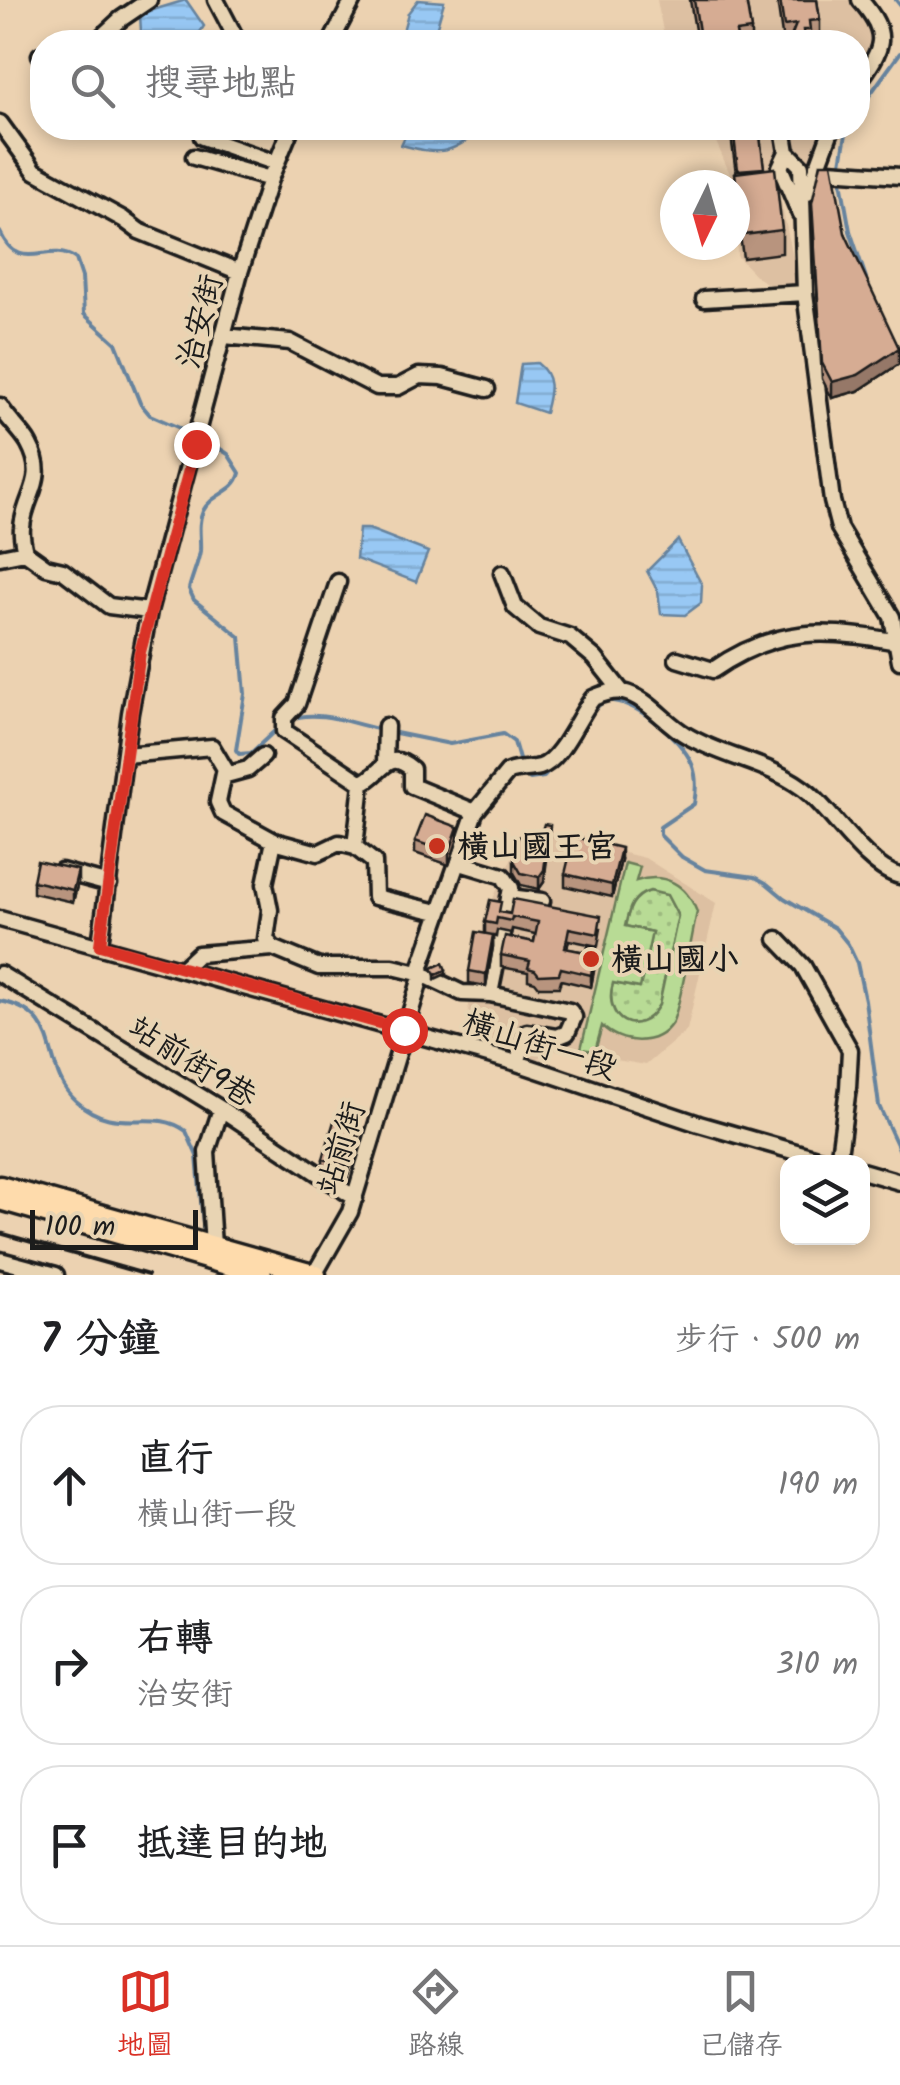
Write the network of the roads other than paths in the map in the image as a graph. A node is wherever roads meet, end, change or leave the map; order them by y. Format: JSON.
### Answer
{"nodes":[{"id":1,"x":148,"y":0,"type":"edge"},
{"id":2,"x":216,"y":0,"type":"edge"},
{"id":3,"x":353,"y":0,"type":"edge"},
{"id":4,"x":860,"y":0,"type":"edge"},
{"id":5,"x":109,"y":30,"type":"edge"},
{"id":6,"x":232,"y":30,"type":"edge"},
{"id":7,"x":337,"y":30,"type":"edge"},
{"id":8,"x":870,"y":64,"type":"edge"},
{"id":9,"x":0,"y":122,"type":"edge"},
{"id":10,"x":211,"y":140,"type":"edge"},
{"id":11,"x":286,"y":140,"type":"edge"},
{"id":12,"x":784,"y":140,"type":"edge"},
{"id":13,"x":827,"y":140,"type":"edge"},
{"id":14,"x":194,"y":157,"type":"dead end"},
{"id":15,"x":276,"y":163,"type":"junction"},
{"id":16,"x":816,"y":165,"type":"junction"},
{"id":17,"x":900,"y":176,"type":"edge"},
{"id":18,"x":270,"y":179,"type":"junction"},
{"id":19,"x":803,"y":219,"type":"junction"},
{"id":20,"x":240,"y":272,"type":"junction"},
{"id":21,"x":805,"y":293,"type":"junction"},
{"id":22,"x":704,"y":299,"type":"dead end"},
{"id":23,"x":224,"y":336,"type":"junction"},
{"id":24,"x":488,"y":389,"type":"dead end"},
{"id":25,"x":0,"y":406,"type":"edge"},
{"id":26,"x":25,"y":552,"type":"junction"},
{"id":27,"x":0,"y":556,"type":"edge"},
{"id":28,"x":502,"y":573,"type":"dead end"},
{"id":29,"x":338,"y":582,"type":"dead end"},
{"id":30,"x":149,"y":611,"type":"junction"},
{"id":31,"x":897,"y":642,"type":"junction"},
{"id":32,"x":676,"y":658,"type":"dead end"},
{"id":33,"x":900,"y":661,"type":"edge"},
{"id":34,"x":622,"y":692,"type":"junction"},
{"id":35,"x":386,"y":732,"type":"dead end"},
{"id":36,"x":125,"y":755,"type":"junction"},
{"id":37,"x":263,"y":756,"type":"dead end"},
{"id":38,"x":385,"y":763,"type":"junction"},
{"id":39,"x":226,"y":775,"type":"junction"},
{"id":40,"x":362,"y":783,"type":"junction"},
{"id":41,"x":476,"y":812,"type":"junction"},
{"id":42,"x":274,"y":841,"type":"junction"},
{"id":43,"x":354,"y":847,"type":"junction"},
{"id":44,"x":457,"y":862,"type":"junction"},
{"id":45,"x":45,"y":867,"type":"edge"},
{"id":46,"x":900,"y":876,"type":"edge"},
{"id":47,"x":109,"y":884,"type":"junction"},
{"id":48,"x":509,"y":898,"type":"junction"},
{"id":49,"x":542,"y":901,"type":"edge"},
{"id":50,"x":438,"y":912,"type":"junction"},
{"id":51,"x":0,"y":920,"type":"edge"},
{"id":52,"x":776,"y":939,"type":"dead end"},
{"id":53,"x":100,"y":945,"type":"junction"},
{"id":54,"x":272,"y":948,"type":"junction"},
{"id":55,"x":183,"y":968,"type":"junction"},
{"id":56,"x":0,"y":974,"type":"edge"},
{"id":57,"x":422,"y":974,"type":"junction"},
{"id":58,"x":490,"y":994,"type":"junction"},
{"id":59,"x":404,"y":1030,"type":"junction"},
{"id":60,"x":517,"y":1063,"type":"junction"},
{"id":61,"x":221,"y":1109,"type":"junction"},
{"id":62,"x":810,"y":1155,"type":"edge"},
{"id":63,"x":836,"y":1155,"type":"edge"},
{"id":64,"x":870,"y":1174,"type":"edge"},
{"id":65,"x":900,"y":1182,"type":"edge"},
{"id":66,"x":0,"y":1186,"type":"edge"},
{"id":67,"x":355,"y":1198,"type":"junction"},
{"id":68,"x":0,"y":1200,"type":"edge"},
{"id":69,"x":213,"y":1246,"type":"junction"},
{"id":70,"x":0,"y":1260,"type":"edge"},
{"id":71,"x":56,"y":1275,"type":"edge"},
{"id":72,"x":262,"y":1275,"type":"edge"},
{"id":73,"x":315,"y":1275,"type":"edge"}],
"edges":[{"from":1,"to":5,"type":"street"},
{"from":2,"to":6,"type":"street"},
{"from":3,"to":7,"type":"street"},
{"from":4,"to":8,"type":"street"},
{"from":9,"to":20,"type":"street"},
{"from":10,"to":15,"type":"street"},
{"from":11,"to":15,"type":"street","name":"治安街"},
{"from":12,"to":19,"type":"street"},
{"from":13,"to":16,"type":"street"},
{"from":14,"to":18,"type":"street"},
{"from":15,"to":18,"type":"street","name":"治安街"},
{"from":16,"to":17,"type":"street"},
{"from":16,"to":19,"type":"street"},
{"from":18,"to":20,"type":"street","name":"治安街"},
{"from":19,"to":21,"type":"street"},
{"from":20,"to":23,"type":"street","name":"治安街"},
{"from":21,"to":22,"type":"street"},
{"from":21,"to":31,"type":"street"},
{"from":23,"to":24,"type":"street"},
{"from":23,"to":30,"type":"street","name":"治安街"},
{"from":25,"to":26,"type":"street"},
{"from":26,"to":27,"type":"street"},
{"from":26,"to":30,"type":"street"},
{"from":28,"to":34,"type":"street"},
{"from":29,"to":40,"type":"street"},
{"from":30,"to":36,"type":"street","name":"治安街"},
{"from":31,"to":32,"type":"street"},
{"from":31,"to":33,"type":"street"},
{"from":34,"to":41,"type":"street","name":"站前街"},
{"from":34,"to":46,"type":"street"},
{"from":35,"to":38,"type":"street"},
{"from":36,"to":39,"type":"street"},
{"from":36,"to":47,"type":"street","name":"治安街"},
{"from":37,"to":39,"type":"street"},
{"from":38,"to":40,"type":"street"},
{"from":38,"to":41,"type":"street"},
{"from":39,"to":42,"type":"street"},
{"from":40,"to":43,"type":"street"},
{"from":41,"to":44,"type":"street","name":"站前街"},
{"from":42,"to":43,"type":"street"},
{"from":42,"to":54,"type":"street"},
{"from":43,"to":50,"type":"street"},
{"from":44,"to":48,"type":"street"},
{"from":44,"to":50,"type":"street","name":"站前街"},
{"from":45,"to":47,"type":"street"},
{"from":47,"to":53,"type":"street","name":"治安街"},
{"from":48,"to":49,"type":"street"},
{"from":48,"to":58,"type":"street"},
{"from":50,"to":57,"type":"street","name":"站前街"},
{"from":51,"to":53,"type":"street","name":"橫山街一段"},
{"from":52,"to":63,"type":"street"},
{"from":53,"to":55,"type":"street","name":"橫山街一段"},
{"from":54,"to":55,"type":"street"},
{"from":54,"to":57,"type":"street"},
{"from":55,"to":59,"type":"street","name":"橫山街一段"},
{"from":56,"to":61,"type":"street","name":"站前街9巷"},
{"from":57,"to":58,"type":"street"},
{"from":57,"to":59,"type":"street","name":"站前街"},
{"from":58,"to":60,"type":"street"},
{"from":59,"to":60,"type":"street","name":"橫山街一段"},
{"from":59,"to":67,"type":"street","name":"站前街"},
{"from":60,"to":62,"type":"street","name":"橫山街一段"},
{"from":61,"to":67,"type":"street","name":"站前街9巷"},
{"from":61,"to":69,"type":"street"},
{"from":64,"to":65,"type":"street"},
{"from":66,"to":69,"type":"main road"},
{"from":67,"to":73,"type":"street","name":"站前街"},
{"from":68,"to":72,"type":"main road"},
{"from":69,"to":73,"type":"main road"},
{"from":70,"to":71,"type":"street"}]}
